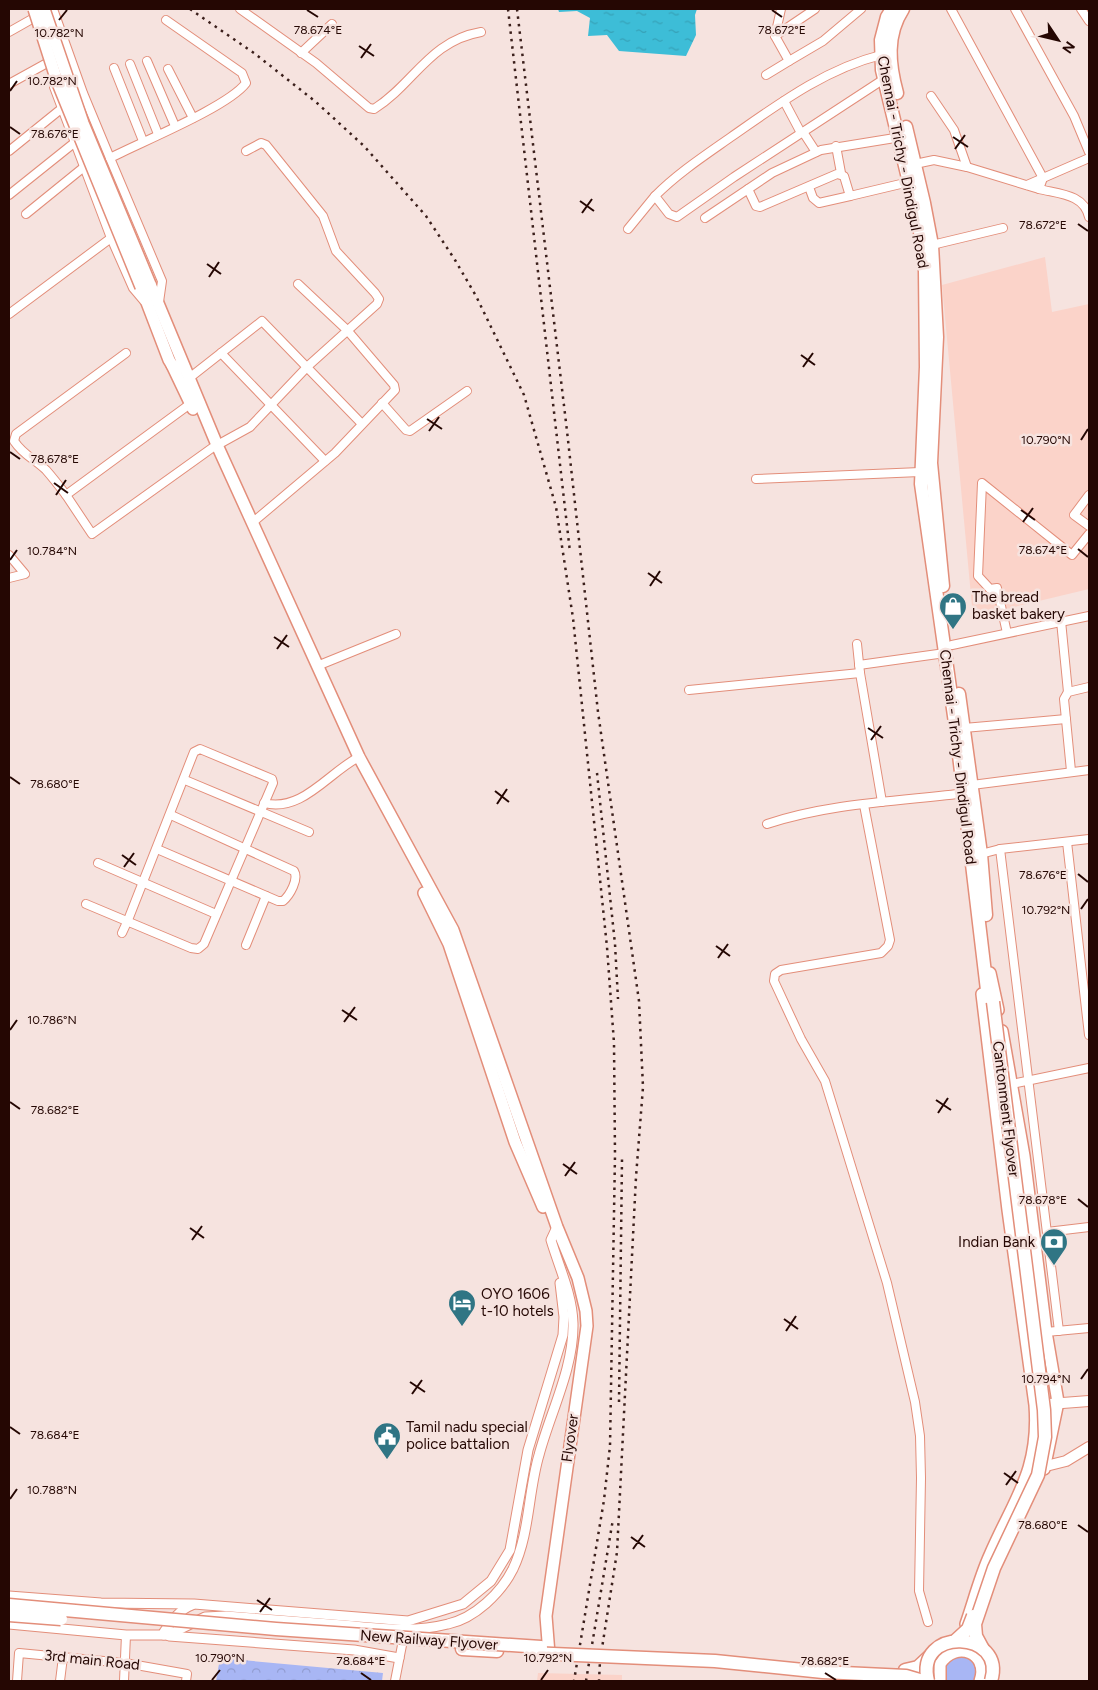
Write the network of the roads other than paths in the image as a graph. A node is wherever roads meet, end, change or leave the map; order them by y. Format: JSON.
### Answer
{"nodes":[{"id":1,"x":29,"y":9,"type":"edge"},
{"id":2,"x":44,"y":9,"type":"edge"},
{"id":3,"x":51,"y":9,"type":"edge"},
{"id":4,"x":240,"y":9,"type":"edge"},
{"id":5,"x":781,"y":9,"type":"edge"},
{"id":6,"x":815,"y":9,"type":"edge"},
{"id":7,"x":861,"y":9,"type":"edge"},
{"id":8,"x":892,"y":9,"type":"edge"},
{"id":9,"x":903,"y":9,"type":"edge"},
{"id":10,"x":951,"y":9,"type":"edge"},
{"id":11,"x":1015,"y":9,"type":"edge"},
{"id":12,"x":1081,"y":9,"type":"edge"},
{"id":13,"x":33,"y":14,"type":"edge"},
{"id":14,"x":166,"y":20,"type":"dead end"},
{"id":15,"x":1089,"y":21,"type":"edge"},
{"id":16,"x":332,"y":24,"type":"dead end"},
{"id":17,"x":9,"y":32,"type":"edge"},
{"id":18,"x":481,"y":32,"type":"dead end"},
{"id":19,"x":775,"y":36,"type":"junction"},
{"id":20,"x":301,"y":53,"type":"junction"},
{"id":21,"x":881,"y":55,"type":"junction"},
{"id":22,"x":147,"y":61,"type":"dead end"},
{"id":23,"x":789,"y":61,"type":"junction"},
{"id":24,"x":47,"y":63,"type":"junction"},
{"id":25,"x":130,"y":64,"type":"dead end"},
{"id":26,"x":114,"y":68,"type":"dead end"},
{"id":27,"x":168,"y":69,"type":"dead end"},
{"id":28,"x":766,"y":75,"type":"dead end"},
{"id":29,"x":884,"y":79,"type":"junction"},
{"id":30,"x":9,"y":84,"type":"edge"},
{"id":31,"x":931,"y":96,"type":"dead end"},
{"id":32,"x":784,"y":101,"type":"junction"},
{"id":33,"x":61,"y":109,"type":"junction"},
{"id":34,"x":193,"y":118,"type":"junction"},
{"id":35,"x":175,"y":126,"type":"junction"},
{"id":36,"x":802,"y":133,"type":"junction"},
{"id":37,"x":158,"y":134,"type":"junction"},
{"id":38,"x":904,"y":136,"type":"junction"},
{"id":39,"x":143,"y":141,"type":"junction"},
{"id":40,"x":74,"y":143,"type":"junction"},
{"id":41,"x":836,"y":146,"type":"junction"},
{"id":42,"x":9,"y":151,"type":"edge"},
{"id":43,"x":246,"y":151,"type":"dead end"},
{"id":44,"x":816,"y":152,"type":"junction"},
{"id":45,"x":1089,"y":152,"type":"edge"},
{"id":46,"x":110,"y":158,"type":"junction"},
{"id":47,"x":1089,"y":158,"type":"edge"},
{"id":48,"x":915,"y":164,"type":"junction"},
{"id":49,"x":84,"y":167,"type":"junction"},
{"id":50,"x":967,"y":167,"type":"junction"},
{"id":51,"x":841,"y":174,"type":"junction"},
{"id":52,"x":1043,"y":178,"type":"junction"},
{"id":53,"x":910,"y":182,"type":"junction"},
{"id":54,"x":1027,"y":185,"type":"junction"},
{"id":55,"x":810,"y":187,"type":"junction"},
{"id":56,"x":748,"y":189,"type":"junction"},
{"id":57,"x":1039,"y":189,"type":"junction"},
{"id":58,"x":9,"y":195,"type":"edge"},
{"id":59,"x":655,"y":196,"type":"junction"},
{"id":60,"x":850,"y":196,"type":"junction"},
{"id":61,"x":1089,"y":213,"type":"edge"},
{"id":62,"x":26,"y":214,"type":"dead end"},
{"id":63,"x":705,"y":218,"type":"dead end"},
{"id":64,"x":1003,"y":228,"type":"dead end"},
{"id":65,"x":628,"y":229,"type":"dead end"},
{"id":66,"x":111,"y":238,"type":"junction"},
{"id":67,"x":932,"y":245,"type":"junction"},
{"id":68,"x":298,"y":284,"type":"dead end"},
{"id":69,"x":146,"y":286,"type":"junction"},
{"id":70,"x":159,"y":302,"type":"junction"},
{"id":71,"x":147,"y":303,"type":"junction"},
{"id":72,"x":9,"y":314,"type":"edge"},
{"id":73,"x":347,"y":330,"type":"junction"},
{"id":74,"x":126,"y":353,"type":"dead end"},
{"id":75,"x":221,"y":353,"type":"junction"},
{"id":76,"x":177,"y":364,"type":"junction"},
{"id":77,"x":308,"y":366,"type":"junction"},
{"id":78,"x":188,"y":380,"type":"junction"},
{"id":79,"x":467,"y":391,"type":"dead end"},
{"id":80,"x":382,"y":403,"type":"junction"},
{"id":81,"x":190,"y":404,"type":"junction"},
{"id":82,"x":273,"y":405,"type":"junction"},
{"id":83,"x":929,"y":414,"type":"junction"},
{"id":84,"x":362,"y":424,"type":"junction"},
{"id":85,"x":214,"y":447,"type":"junction"},
{"id":86,"x":326,"y":461,"type":"junction"},
{"id":87,"x":920,"y":472,"type":"junction"},
{"id":88,"x":756,"y":479,"type":"dead end"},
{"id":89,"x":66,"y":495,"type":"junction"},
{"id":90,"x":1089,"y":495,"type":"edge"},
{"id":91,"x":252,"y":523,"type":"junction"},
{"id":92,"x":1089,"y":526,"type":"edge"},
{"id":93,"x":1089,"y":534,"type":"edge"},
{"id":94,"x":9,"y":555,"type":"edge"},
{"id":95,"x":938,"y":573,"type":"junction"},
{"id":96,"x":9,"y":578,"type":"edge"},
{"id":97,"x":1089,"y":616,"type":"edge"},
{"id":98,"x":1061,"y":622,"type":"junction"},
{"id":99,"x":1007,"y":633,"type":"junction"},
{"id":100,"x":396,"y":634,"type":"dead end"},
{"id":101,"x":857,"y":644,"type":"dead end"},
{"id":102,"x":948,"y":649,"type":"junction"},
{"id":103,"x":317,"y":666,"type":"junction"},
{"id":104,"x":860,"y":669,"type":"junction"},
{"id":105,"x":1089,"y":687,"type":"edge"},
{"id":106,"x":689,"y":690,"type":"dead end"},
{"id":107,"x":1068,"y":692,"type":"junction"},
{"id":108,"x":1066,"y":719,"type":"junction"},
{"id":109,"x":964,"y":728,"type":"junction"},
{"id":110,"x":357,"y":758,"type":"junction"},
{"id":111,"x":1089,"y":770,"type":"edge"},
{"id":112,"x":1071,"y":771,"type":"junction"},
{"id":113,"x":185,"y":780,"type":"junction"},
{"id":114,"x":969,"y":790,"type":"junction"},
{"id":115,"x":882,"y":802,"type":"junction"},
{"id":116,"x":264,"y":803,"type":"junction"},
{"id":117,"x":864,"y":805,"type":"junction"},
{"id":118,"x":261,"y":812,"type":"junction"},
{"id":119,"x":171,"y":815,"type":"junction"},
{"id":120,"x":767,"y":824,"type":"dead end"},
{"id":121,"x":308,"y":832,"type":"dead end"},
{"id":122,"x":1089,"y":839,"type":"edge"},
{"id":123,"x":1067,"y":842,"type":"junction"},
{"id":124,"x":157,"y":849,"type":"junction"},
{"id":125,"x":246,"y":849,"type":"junction"},
{"id":126,"x":1000,"y":849,"type":"junction"},
{"id":127,"x":976,"y":855,"type":"junction"},
{"id":128,"x":98,"y":863,"type":"dead end"},
{"id":129,"x":233,"y":880,"type":"junction"},
{"id":130,"x":143,"y":882,"type":"junction"},
{"id":131,"x":266,"y":896,"type":"junction"},
{"id":132,"x":86,"y":904,"type":"dead end"},
{"id":133,"x":216,"y":914,"type":"junction"},
{"id":134,"x":128,"y":920,"type":"junction"},
{"id":135,"x":122,"y":933,"type":"dead end"},
{"id":136,"x":246,"y":945,"type":"dead end"},
{"id":137,"x":988,"y":973,"type":"junction"},
{"id":138,"x":990,"y":1003,"type":"junction"},
{"id":139,"x":1089,"y":1035,"type":"edge"},
{"id":140,"x":1089,"y":1068,"type":"edge"},
{"id":141,"x":1027,"y":1081,"type":"junction"},
{"id":142,"x":1012,"y":1084,"type":"junction"},
{"id":143,"x":1089,"y":1227,"type":"edge"},
{"id":144,"x":1047,"y":1232,"type":"junction"},
{"id":145,"x":559,"y":1244,"type":"junction"},
{"id":146,"x":1089,"y":1328,"type":"edge"},
{"id":147,"x":1059,"y":1331,"type":"junction"},
{"id":148,"x":1046,"y":1332,"type":"junction"},
{"id":149,"x":1089,"y":1401,"type":"edge"},
{"id":150,"x":1036,"y":1402,"type":"junction"},
{"id":151,"x":1058,"y":1402,"type":"junction"},
{"id":152,"x":1089,"y":1447,"type":"edge"},
{"id":153,"x":1044,"y":1467,"type":"junction"},
{"id":154,"x":1030,"y":1470,"type":"junction"},
{"id":155,"x":9,"y":1596,"type":"edge"},
{"id":156,"x":194,"y":1604,"type":"junction"},
{"id":157,"x":9,"y":1605,"type":"edge"},
{"id":158,"x":9,"y":1615,"type":"edge"},
{"id":159,"x":928,"y":1622,"type":"dead end"},
{"id":160,"x":9,"y":1624,"type":"edge"},
{"id":161,"x":407,"y":1626,"type":"junction"},
{"id":162,"x":126,"y":1635,"type":"junction"},
{"id":163,"x":166,"y":1635,"type":"junction"},
{"id":164,"x":956,"y":1640,"type":"junction"},
{"id":165,"x":983,"y":1649,"type":"junction"},
{"id":166,"x":545,"y":1651,"type":"junction"},
{"id":167,"x":63,"y":1657,"type":"junction"},
{"id":168,"x":400,"y":1658,"type":"junction"},
{"id":169,"x":939,"y":1658,"type":"junction"},
{"id":170,"x":125,"y":1663,"type":"junction"},
{"id":171,"x":987,"y":1677,"type":"edge"},
{"id":172,"x":17,"y":1681,"type":"edge"},
{"id":173,"x":60,"y":1681,"type":"edge"},
{"id":174,"x":124,"y":1681,"type":"edge"},
{"id":175,"x":186,"y":1681,"type":"edge"},
{"id":176,"x":395,"y":1681,"type":"edge"},
{"id":177,"x":922,"y":1681,"type":"edge"},
{"id":178,"x":928,"y":1681,"type":"edge"},
{"id":179,"x":940,"y":1681,"type":"edge"}],
"edges":[{"from":1,"to":13,"type":"street"},
{"from":2,"to":69,"type":"main road","bridge":true},
{"from":3,"to":13,"type":"street"},
{"from":3,"to":46,"type":"street"},
{"from":4,"to":20,"type":"street"},
{"from":5,"to":19,"type":"street"},
{"from":6,"to":19,"type":"street"},
{"from":7,"to":23,"type":"street"},
{"from":8,"to":21,"type":"highway","name":"Chennai - Trichy - Dindigul Road"},
{"from":9,"to":38,"type":"highway","name":"Chennai - Trichy - Dindigul Road"},
{"from":10,"to":52,"type":"street"},
{"from":11,"to":45,"type":"street"},
{"from":12,"to":15,"type":"street"},
{"from":13,"to":17,"type":"street"},
{"from":13,"to":24,"type":"street"},
{"from":13,"to":69,"type":"main road","bridge":true},
{"from":14,"to":34,"type":"street"},
{"from":16,"to":20,"type":"street"},
{"from":18,"to":20,"type":"street"},
{"from":19,"to":23,"type":"street"},
{"from":21,"to":29,"type":"highway","name":"Chennai - Trichy - Dindigul Road"},
{"from":21,"to":32,"type":"street"},
{"from":22,"to":35,"type":"street"},
{"from":23,"to":28,"type":"street"},
{"from":24,"to":30,"type":"street"},
{"from":24,"to":33,"type":"street"},
{"from":25,"to":37,"type":"street"},
{"from":26,"to":39,"type":"street"},
{"from":27,"to":34,"type":"street"},
{"from":29,"to":36,"type":"street"},
{"from":29,"to":38,"type":"highway","name":"Chennai - Trichy - Dindigul Road"},
{"from":31,"to":50,"type":"street"},
{"from":32,"to":36,"type":"street"},
{"from":32,"to":59,"type":"street"},
{"from":33,"to":40,"type":"street"},
{"from":33,"to":42,"type":"street"},
{"from":34,"to":35,"type":"street"},
{"from":35,"to":37,"type":"street"},
{"from":36,"to":44,"type":"street"},
{"from":36,"to":59,"type":"street"},
{"from":37,"to":39,"type":"street"},
{"from":38,"to":41,"type":"street"},
{"from":38,"to":48,"type":"highway","name":"Chennai - Trichy - Dindigul Road"},
{"from":38,"to":53,"type":"highway","name":"Chennai - Trichy - Dindigul Road"},
{"from":39,"to":46,"type":"street"},
{"from":40,"to":49,"type":"street"},
{"from":40,"to":58,"type":"street"},
{"from":41,"to":44,"type":"street"},
{"from":41,"to":51,"type":"street"},
{"from":43,"to":73,"type":"street"},
{"from":44,"to":56,"type":"street"},
{"from":46,"to":70,"type":"street"},
{"from":47,"to":52,"type":"street"},
{"from":48,"to":50,"type":"street"},
{"from":48,"to":67,"type":"highway","name":"Chennai - Trichy - Dindigul Road"},
{"from":49,"to":62,"type":"street"},
{"from":49,"to":66,"type":"street"},
{"from":50,"to":54,"type":"street"},
{"from":51,"to":55,"type":"street"},
{"from":51,"to":60,"type":"street"},
{"from":52,"to":54,"type":"street"},
{"from":52,"to":57,"type":"street"},
{"from":53,"to":60,"type":"street"},
{"from":53,"to":83,"type":"highway","name":"Chennai - Trichy - Dindigul Road"},
{"from":54,"to":57,"type":"street"},
{"from":55,"to":56,"type":"street"},
{"from":55,"to":60,"type":"street"},
{"from":56,"to":63,"type":"street"},
{"from":57,"to":61,"type":"street"},
{"from":59,"to":65,"type":"street"},
{"from":64,"to":67,"type":"street"},
{"from":66,"to":71,"type":"street"},
{"from":66,"to":72,"type":"street"},
{"from":67,"to":83,"type":"highway","name":"Chennai - Trichy - Dindigul Road"},
{"from":68,"to":73,"type":"street"},
{"from":69,"to":70,"type":"main road"},
{"from":69,"to":71,"type":"main road"},
{"from":70,"to":76,"type":"main road"},
{"from":71,"to":76,"type":"main road"},
{"from":73,"to":77,"type":"street"},
{"from":73,"to":80,"type":"street"},
{"from":74,"to":89,"type":"street"},
{"from":75,"to":77,"type":"street"},
{"from":75,"to":78,"type":"street"},
{"from":75,"to":82,"type":"street"},
{"from":76,"to":78,"type":"main road"},
{"from":76,"to":81,"type":"main road"},
{"from":77,"to":82,"type":"street"},
{"from":77,"to":84,"type":"street"},
{"from":78,"to":85,"type":"main road"},
{"from":79,"to":80,"type":"street"},
{"from":80,"to":84,"type":"street"},
{"from":81,"to":85,"type":"main road"},
{"from":81,"to":89,"type":"street"},
{"from":82,"to":85,"type":"street"},
{"from":82,"to":86,"type":"street"},
{"from":83,"to":87,"type":"highway","name":"Chennai - Trichy - Dindigul Road"},
{"from":83,"to":95,"type":"highway","name":"Chennai - Trichy - Dindigul Road"},
{"from":84,"to":86,"type":"street"},
{"from":85,"to":89,"type":"street"},
{"from":85,"to":91,"type":"main road"},
{"from":85,"to":110,"type":"main road"},
{"from":86,"to":91,"type":"street"},
{"from":87,"to":88,"type":"street"},
{"from":87,"to":95,"type":"highway","name":"Chennai - Trichy - Dindigul Road"},
{"from":90,"to":92,"type":"street"},
{"from":91,"to":103,"type":"main road"},
{"from":93,"to":99,"type":"street"},
{"from":94,"to":96,"type":"street"},
{"from":95,"to":102,"type":"highway","name":"Chennai - Trichy - Dindigul Road"},
{"from":97,"to":98,"type":"street"},
{"from":98,"to":99,"type":"street"},
{"from":98,"to":107,"type":"street"},
{"from":99,"to":102,"type":"street"},
{"from":100,"to":103,"type":"street"},
{"from":101,"to":104,"type":"street"},
{"from":102,"to":104,"type":"street"},
{"from":102,"to":109,"type":"highway","name":"Chennai - Trichy - Dindigul Road"},
{"from":102,"to":114,"type":"highway","name":"Chennai - Trichy - Dindigul Road"},
{"from":103,"to":110,"type":"main road"},
{"from":104,"to":106,"type":"street"},
{"from":104,"to":115,"type":"street"},
{"from":105,"to":107,"type":"street"},
{"from":107,"to":108,"type":"street"},
{"from":108,"to":109,"type":"street"},
{"from":108,"to":112,"type":"street"},
{"from":109,"to":114,"type":"highway","name":"Chennai - Trichy - Dindigul Road"},
{"from":110,"to":116,"type":"street"},
{"from":110,"to":145,"type":"main road","name":"Flyover"},
{"from":111,"to":112,"type":"street"},
{"from":112,"to":114,"type":"street"},
{"from":113,"to":116,"type":"street"},
{"from":113,"to":118,"type":"street"},
{"from":113,"to":119,"type":"street"},
{"from":114,"to":115,"type":"street"},
{"from":114,"to":127,"type":"highway","name":"Chennai - Trichy - Dindigul Road"},
{"from":115,"to":117,"type":"street"},
{"from":116,"to":118,"type":"street"},
{"from":117,"to":120,"type":"street"},
{"from":117,"to":159,"type":"street"},
{"from":118,"to":121,"type":"street"},
{"from":118,"to":125,"type":"street"},
{"from":119,"to":124,"type":"street"},
{"from":119,"to":125,"type":"street"},
{"from":122,"to":123,"type":"street"},
{"from":123,"to":126,"type":"street"},
{"from":123,"to":139,"type":"street"},
{"from":124,"to":129,"type":"street"},
{"from":124,"to":130,"type":"street"},
{"from":125,"to":129,"type":"street"},
{"from":125,"to":131,"type":"street"},
{"from":126,"to":127,"type":"street"},
{"from":126,"to":141,"type":"street"},
{"from":127,"to":137,"type":"highway","name":"Chennai - Trichy - Dindigul Road"},
{"from":128,"to":130,"type":"street"},
{"from":129,"to":131,"type":"street"},
{"from":129,"to":133,"type":"street"},
{"from":130,"to":133,"type":"street"},
{"from":130,"to":134,"type":"street"},
{"from":131,"to":136,"type":"street"},
{"from":132,"to":134,"type":"street"},
{"from":133,"to":134,"type":"street"},
{"from":134,"to":135,"type":"street"},
{"from":137,"to":138,"type":"highway","name":"Cantonment Flyover"},
{"from":137,"to":142,"type":"main road"},
{"from":137,"to":150,"type":"main road"},
{"from":138,"to":150,"type":"highway","name":"Cantonment Flyover"},
{"from":138,"to":165,"type":"highway","name":"Cantonment Flyover","bridge":true},
{"from":140,"to":141,"type":"street"},
{"from":141,"to":142,"type":"street"},
{"from":141,"to":144,"type":"street"},
{"from":142,"to":148,"type":"main road"},
{"from":143,"to":144,"type":"street"},
{"from":144,"to":147,"type":"street"},
{"from":145,"to":161,"type":"street"},
{"from":145,"to":161,"type":"street"},
{"from":145,"to":166,"type":"main road","name":"Flyover"},
{"from":146,"to":147,"type":"street"},
{"from":147,"to":148,"type":"street"},
{"from":148,"to":151,"type":"main road"},
{"from":149,"to":151,"type":"main road"},
{"from":150,"to":151,"type":"main road"},
{"from":150,"to":154,"type":"main road"},
{"from":150,"to":164,"type":"highway","name":"Cantonment Flyover","bridge":true},
{"from":151,"to":153,"type":"main road"},
{"from":152,"to":153,"type":"main road"},
{"from":153,"to":154,"type":"main road"},
{"from":153,"to":171,"type":"main road"},
{"from":154,"to":169,"type":"main road"},
{"from":155,"to":156,"type":"street"},
{"from":156,"to":161,"type":"street"},
{"from":156,"to":163,"type":"street"},
{"from":157,"to":166,"type":"highway","name":"New Railway Flyover","bridge":true},
{"from":158,"to":166,"type":"highway","name":"New Railway Flyover","bridge":true},
{"from":160,"to":162,"type":"street"},
{"from":161,"to":163,"type":"street"},
{"from":161,"to":168,"type":"street"},
{"from":162,"to":163,"type":"street"},
{"from":162,"to":170,"type":"street"},
{"from":163,"to":168,"type":"street"},
{"from":164,"to":165,"type":"highway","bridge":true},
{"from":164,"to":169,"type":"highway","name":"New Railway Flyover","bridge":true},
{"from":165,"to":171,"type":"highway","name":"Cantonment Flyover","bridge":true},
{"from":166,"to":169,"type":"highway","name":"New Railway Flyover","bridge":true},
{"from":166,"to":177,"type":"highway","name":"New Railway Flyover","bridge":true},
{"from":167,"to":170,"type":"street","name":"3rd main Road"},
{"from":167,"to":172,"type":"street","name":"3rd main Road"},
{"from":167,"to":173,"type":"street"},
{"from":168,"to":176,"type":"street"},
{"from":169,"to":171,"type":"main road"},
{"from":169,"to":177,"type":"main road"},
{"from":169,"to":178,"type":"highway","bridge":true},
{"from":169,"to":179,"type":"main road"},
{"from":170,"to":174,"type":"street"},
{"from":170,"to":175,"type":"street","name":"3rd main Road"}]}
